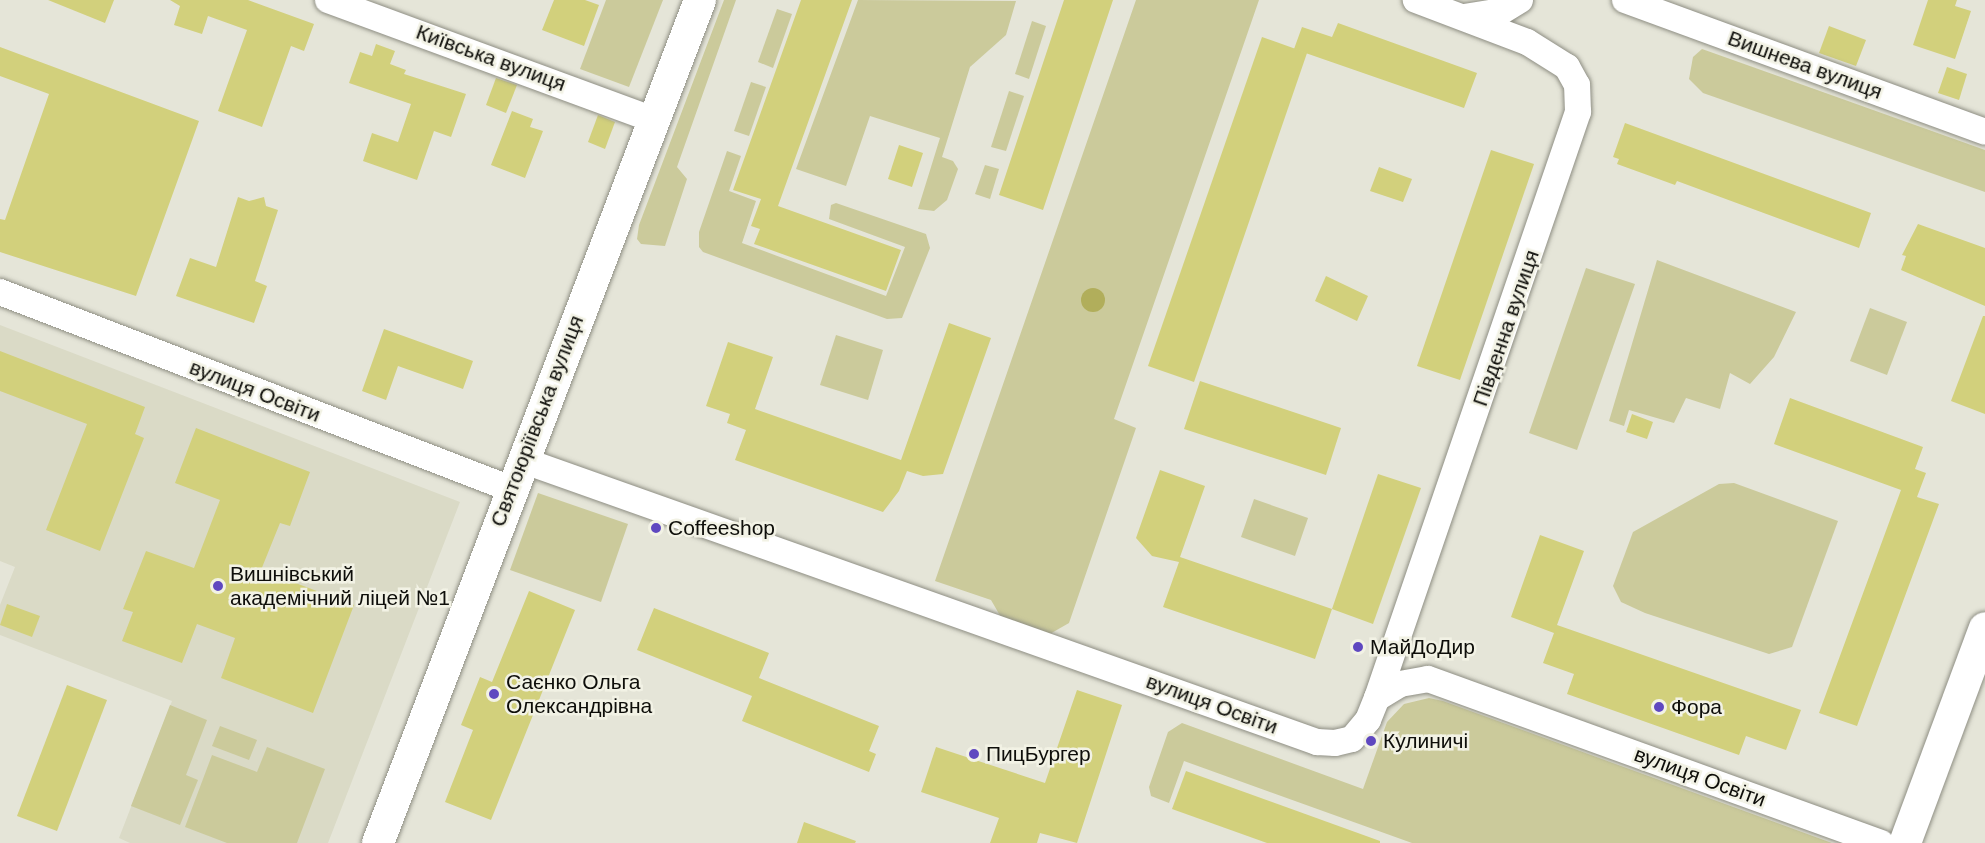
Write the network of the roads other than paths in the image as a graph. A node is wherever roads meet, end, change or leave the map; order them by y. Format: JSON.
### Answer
{"nodes":[{"id":1,"x":328,"y":0,"type":"edge"},
{"id":2,"x":700,"y":0,"type":"edge"},
{"id":3,"x":1416,"y":0,"type":"edge"},
{"id":4,"x":1520,"y":0,"type":"edge"},
{"id":5,"x":1625,"y":0,"type":"edge"},
{"id":6,"x":1463,"y":17,"type":"junction"},
{"id":7,"x":652,"y":119,"type":"junction"},
{"id":8,"x":1985,"y":132,"type":"edge"},
{"id":9,"x":0,"y":292,"type":"edge"},
{"id":10,"x":522,"y":460,"type":"junction"},
{"id":11,"x":511,"y":489,"type":"junction"},
{"id":12,"x":1985,"y":628,"type":"edge"},
{"id":13,"x":1377,"y":698,"type":"junction"},
{"id":14,"x":378,"y":843,"type":"edge"},
{"id":15,"x":1881,"y":843,"type":"edge"},
{"id":16,"x":1905,"y":843,"type":"edge"}],
"edges":[{"from":1,"to":7,"type":"street","name":"Київська вулиця"},
{"from":2,"to":7,"type":"street","name":"Святоюріївська вулиця"},
{"from":3,"to":6,"type":"street"},
{"from":4,"to":6,"type":"street"},
{"from":5,"to":8,"type":"street","name":"Вишнева вулиця"},
{"from":6,"to":13,"type":"street","name":"Південна вулиця"},
{"from":7,"to":10,"type":"street","name":"Святоюріївська вулиця"},
{"from":9,"to":11,"type":"street","name":"вулиця Освіти"},
{"from":10,"to":11,"type":"street","name":"Святоюріївська вулиця"},
{"from":10,"to":13,"type":"street","name":"вулиця Освіти"},
{"from":11,"to":14,"type":"street","name":"Святоюріївська вулиця"},
{"from":12,"to":16,"type":"street"},
{"from":13,"to":15,"type":"street","name":"вулиця Освіти"}]}
